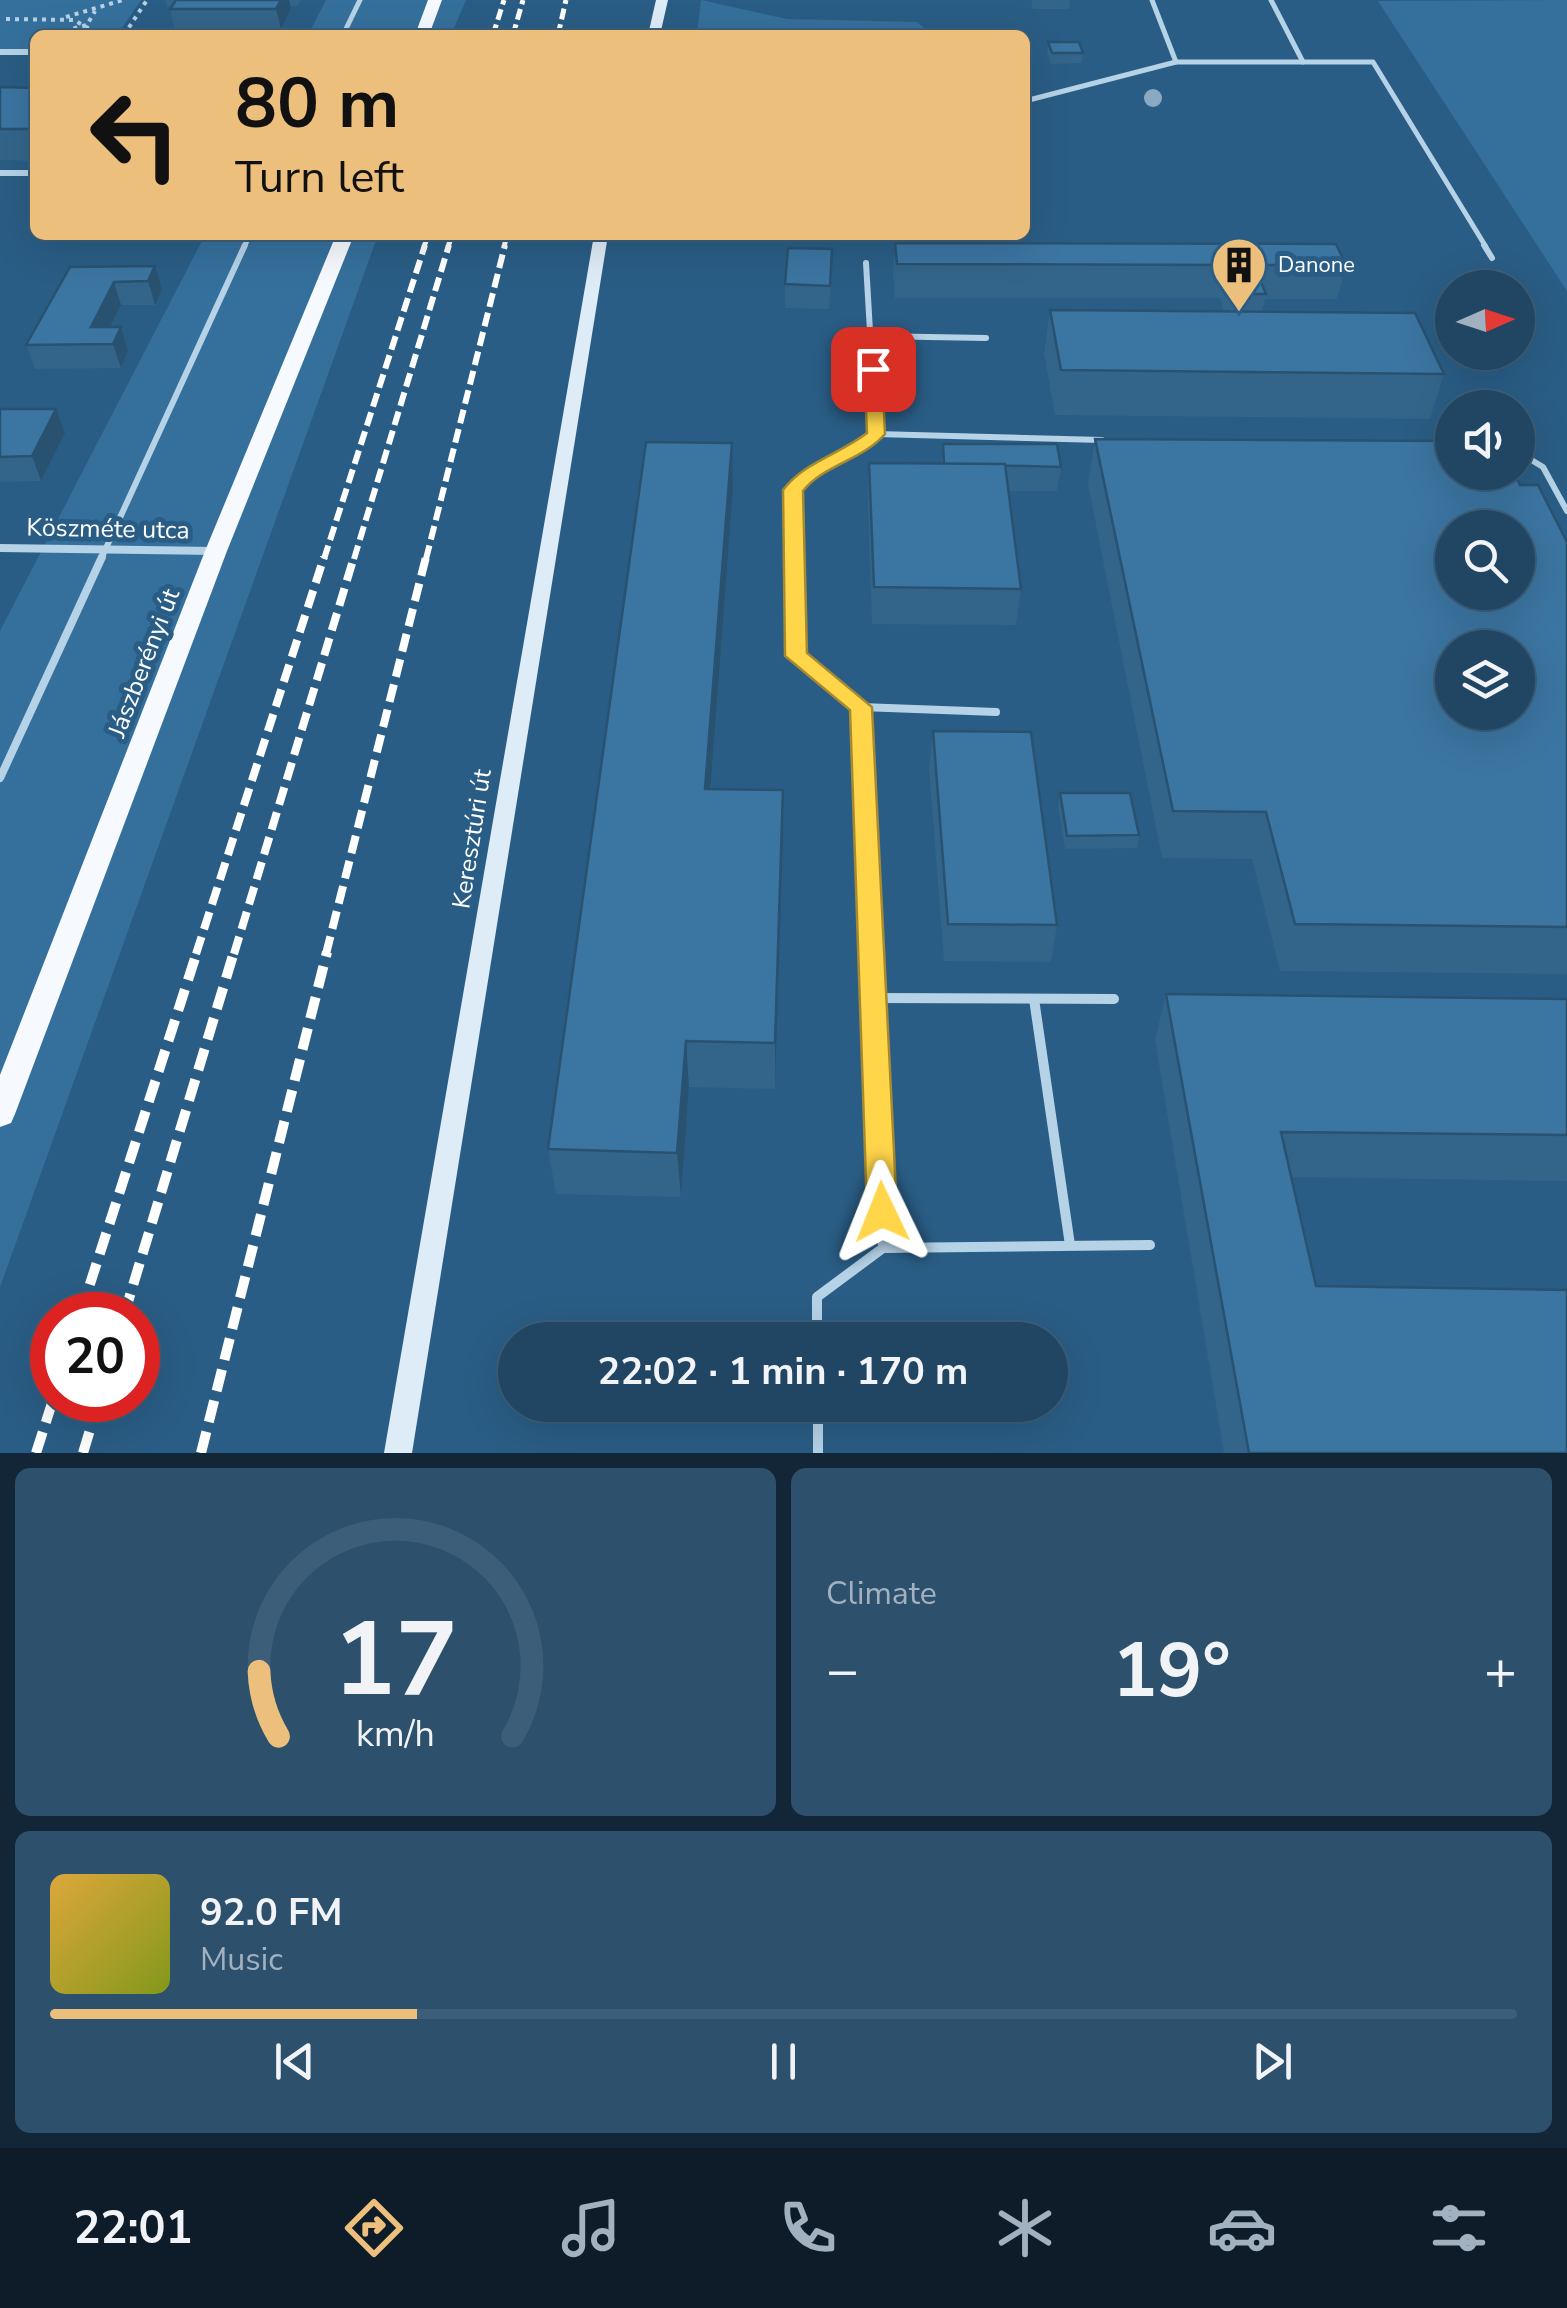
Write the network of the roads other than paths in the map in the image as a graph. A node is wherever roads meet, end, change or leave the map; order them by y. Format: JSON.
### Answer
{"nodes":[{"id":1,"x":360,"y":0,"type":"edge"},
{"id":2,"x":434,"y":0,"type":"edge"},
{"id":3,"x":662,"y":0,"type":"edge"},
{"id":4,"x":1152,"y":0,"type":"edge"},
{"id":5,"x":1271,"y":0,"type":"edge"},
{"id":6,"x":345,"y":30,"type":"edge"},
{"id":7,"x":424,"y":30,"type":"edge"},
{"id":8,"x":655,"y":30,"type":"edge"},
{"id":9,"x":0,"y":52,"type":"edge"},
{"id":10,"x":30,"y":52,"type":"edge"},
{"id":11,"x":1176,"y":62,"type":"junction"},
{"id":12,"x":1303,"y":62,"type":"junction"},
{"id":13,"x":1030,"y":99,"type":"edge"},
{"id":14,"x":0,"y":173,"type":"edge"},
{"id":15,"x":30,"y":173,"type":"edge"},
{"id":16,"x":248,"y":240,"type":"edge"},
{"id":17,"x":343,"y":240,"type":"edge"},
{"id":18,"x":600,"y":240,"type":"edge"},
{"id":19,"x":1492,"y":258,"type":"dead end"},
{"id":20,"x":866,"y":263,"type":"dead end"},
{"id":21,"x":871,"y":336,"type":"junction"},
{"id":22,"x":986,"y":338,"type":"dead end"},
{"id":23,"x":876,"y":434,"type":"junction"},
{"id":24,"x":1120,"y":440,"type":"edge"},
{"id":25,"x":1535,"y":462,"type":"edge"},
{"id":26,"x":1567,"y":512,"type":"edge"},
{"id":27,"x":0,"y":548,"type":"edge"},
{"id":28,"x":106,"y":549,"type":"junction"},
{"id":29,"x":216,"y":551,"type":"junction"},
{"id":30,"x":861,"y":707,"type":"junction"},
{"id":31,"x":996,"y":712,"type":"dead end"},
{"id":32,"x":0,"y":778,"type":"edge"},
{"id":33,"x":873,"y":998,"type":"junction"},
{"id":34,"x":1034,"y":999,"type":"junction"},
{"id":35,"x":1114,"y":999,"type":"dead end"},
{"id":36,"x":0,"y":1114,"type":"edge"},
{"id":37,"x":1070,"y":1245,"type":"junction"},
{"id":38,"x":1150,"y":1245,"type":"dead end"},
{"id":39,"x":883,"y":1248,"type":"junction"},
{"id":40,"x":817,"y":1322,"type":"edge"},
{"id":41,"x":818,"y":1422,"type":"edge"},
{"id":42,"x":398,"y":1453,"type":"edge"},
{"id":43,"x":818,"y":1453,"type":"edge"}],
"edges":[{"from":1,"to":6,"type":"lane"},
{"from":2,"to":7,"type":"main road"},
{"from":3,"to":8,"type":"main road"},
{"from":4,"to":11,"type":"lane"},
{"from":5,"to":12,"type":"lane"},
{"from":9,"to":10,"type":"street"},
{"from":11,"to":12,"type":"lane"},
{"from":11,"to":13,"type":"lane"},
{"from":12,"to":19,"type":"lane"},
{"from":14,"to":15,"type":"street"},
{"from":16,"to":28,"type":"lane"},
{"from":17,"to":29,"type":"main road","name":"Jászberényi út"},
{"from":18,"to":42,"type":"main road","name":"Keresztúri út"},
{"from":20,"to":21,"type":"lane"},
{"from":21,"to":22,"type":"lane"},
{"from":21,"to":23,"type":"lane"},
{"from":23,"to":24,"type":"lane"},
{"from":23,"to":30,"type":"lane"},
{"from":25,"to":26,"type":"lane"},
{"from":27,"to":28,"type":"street","name":"Köszméte utca"},
{"from":28,"to":29,"type":"street","name":"Köszméte utca"},
{"from":28,"to":32,"type":"lane"},
{"from":29,"to":36,"type":"main road","name":"Jászberényi út"},
{"from":30,"to":31,"type":"lane"},
{"from":30,"to":33,"type":"lane"},
{"from":33,"to":34,"type":"lane"},
{"from":33,"to":39,"type":"lane"},
{"from":34,"to":35,"type":"lane"},
{"from":34,"to":37,"type":"lane"},
{"from":37,"to":38,"type":"lane"},
{"from":37,"to":39,"type":"lane"},
{"from":39,"to":40,"type":"lane"},
{"from":41,"to":43,"type":"lane"}]}
